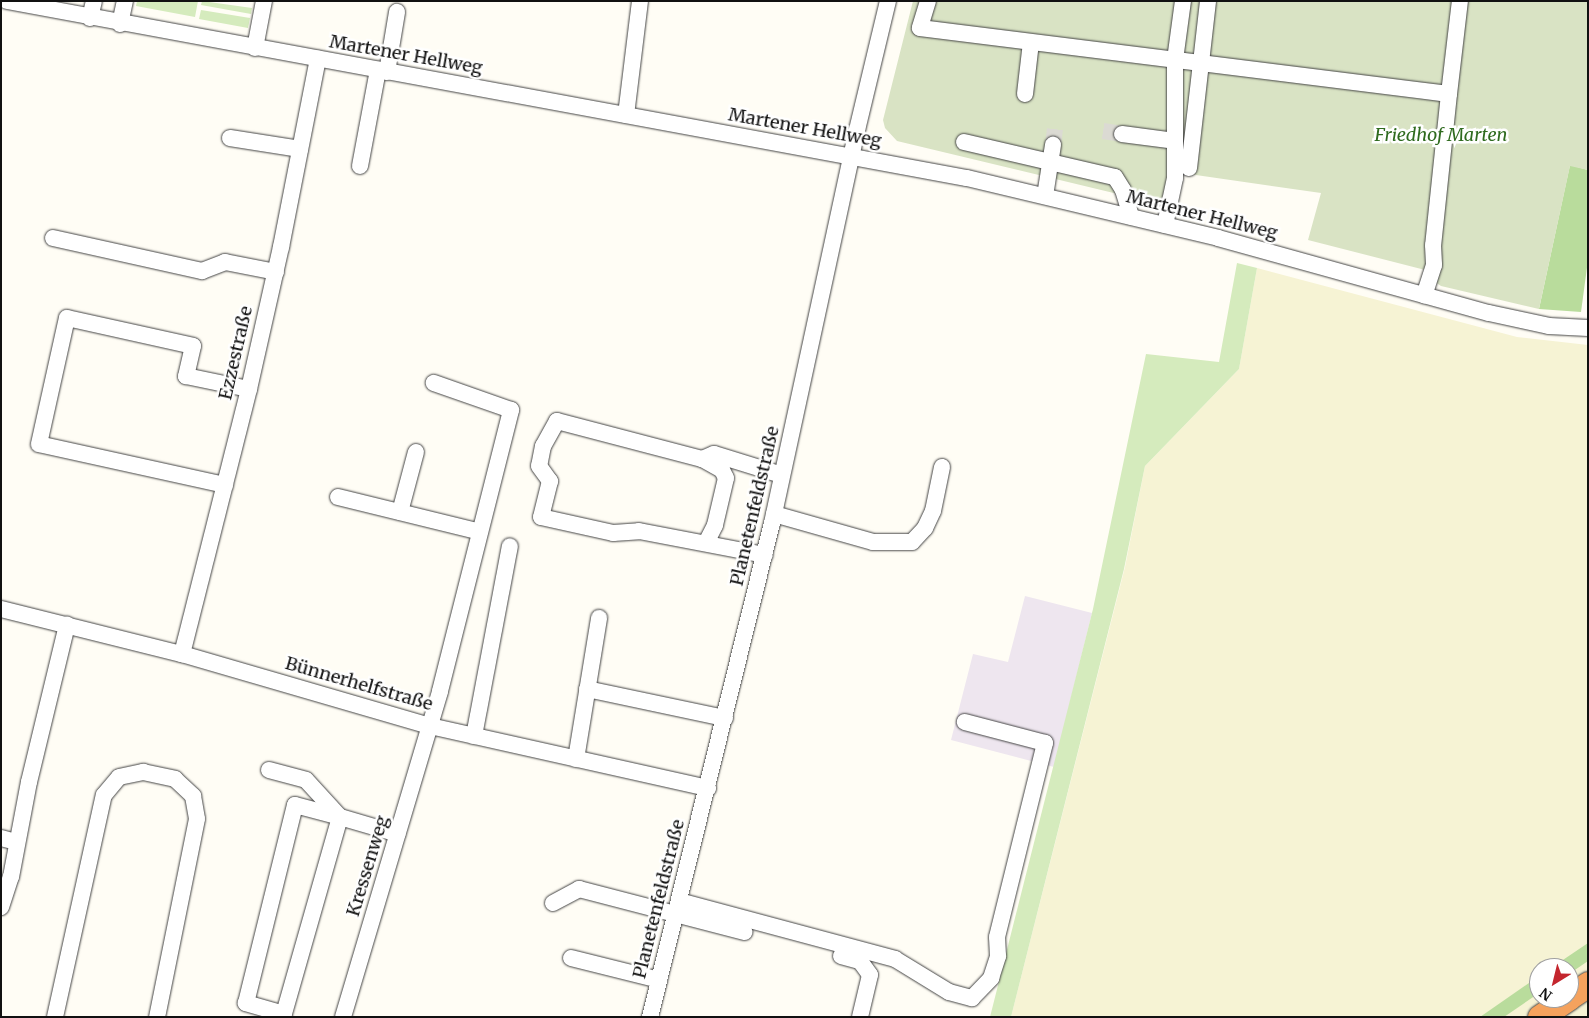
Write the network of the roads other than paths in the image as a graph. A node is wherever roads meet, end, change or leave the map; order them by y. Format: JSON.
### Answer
{"nodes":[{"id":1,"x":6,"y":1,"type":"edge"},
{"id":2,"x":94,"y":1,"type":"edge"},
{"id":3,"x":125,"y":1,"type":"edge"},
{"id":4,"x":264,"y":1,"type":"edge"},
{"id":5,"x":640,"y":1,"type":"edge"},
{"id":6,"x":888,"y":1,"type":"edge"},
{"id":7,"x":928,"y":1,"type":"edge"},
{"id":8,"x":1183,"y":1,"type":"edge"},
{"id":9,"x":1208,"y":1,"type":"edge"},
{"id":10,"x":1460,"y":1,"type":"edge"},
{"id":11,"x":397,"y":12,"type":"dead end"},
{"id":12,"x":90,"y":18,"type":"junction"},
{"id":13,"x":120,"y":24,"type":"junction"},
{"id":14,"x":1032,"y":42,"type":"junction"},
{"id":15,"x":255,"y":48,"type":"junction"},
{"id":16,"x":318,"y":59,"type":"junction"},
{"id":17,"x":1175,"y":60,"type":"junction"},
{"id":18,"x":1199,"y":63,"type":"junction"},
{"id":19,"x":382,"y":71,"type":"junction"},
{"id":20,"x":1025,"y":94,"type":"dead end"},
{"id":21,"x":1449,"y":94,"type":"junction"},
{"id":22,"x":626,"y":115,"type":"junction"},
{"id":23,"x":1122,"y":134,"type":"tunnel mouth"},
{"id":24,"x":230,"y":138,"type":"dead end"},
{"id":25,"x":1175,"y":141,"type":"junction"},
{"id":26,"x":964,"y":142,"type":"dead end"},
{"id":27,"x":1053,"y":145,"type":"tunnel mouth"},
{"id":28,"x":300,"y":149,"type":"junction"},
{"id":29,"x":852,"y":156,"type":"junction"},
{"id":30,"x":1052,"y":162,"type":"junction"},
{"id":31,"x":360,"y":166,"type":"dead end"},
{"id":32,"x":1189,"y":168,"type":"dead end"},
{"id":33,"x":1045,"y":196,"type":"junction"},
{"id":34,"x":1131,"y":217,"type":"junction"},
{"id":35,"x":1165,"y":225,"type":"junction"},
{"id":36,"x":53,"y":238,"type":"dead end"},
{"id":37,"x":276,"y":272,"type":"junction"},
{"id":38,"x":1424,"y":295,"type":"junction"},
{"id":39,"x":1588,"y":328,"type":"edge"},
{"id":40,"x":434,"y":383,"type":"dead end"},
{"id":41,"x":249,"y":389,"type":"junction"},
{"id":42,"x":416,"y":452,"type":"dead end"},
{"id":43,"x":702,"y":460,"type":"junction"},
{"id":44,"x":942,"y":467,"type":"dead end"},
{"id":45,"x":782,"y":476,"type":"junction"},
{"id":46,"x":225,"y":485,"type":"junction"},
{"id":47,"x":338,"y":497,"type":"dead end"},
{"id":48,"x":400,"y":512,"type":"junction"},
{"id":49,"x":774,"y":514,"type":"junction"},
{"id":50,"x":480,"y":532,"type":"junction"},
{"id":51,"x":706,"y":543,"type":"junction"},
{"id":52,"x":510,"y":546,"type":"dead end"},
{"id":53,"x":764,"y":555,"type":"junction"},
{"id":54,"x":1,"y":609,"type":"edge"},
{"id":55,"x":599,"y":618,"type":"dead end"},
{"id":56,"x":67,"y":625,"type":"junction"},
{"id":57,"x":182,"y":654,"type":"junction"},
{"id":58,"x":587,"y":689,"type":"junction"},
{"id":59,"x":725,"y":718,"type":"junction"},
{"id":60,"x":965,"y":722,"type":"dead end"},
{"id":61,"x":430,"y":726,"type":"junction"},
{"id":62,"x":474,"y":736,"type":"junction"},
{"id":63,"x":576,"y":759,"type":"junction"},
{"id":64,"x":269,"y":770,"type":"dead end"},
{"id":65,"x":708,"y":788,"type":"junction"},
{"id":66,"x":340,"y":817,"type":"junction"},
{"id":67,"x":398,"y":834,"type":"junction"},
{"id":68,"x":8,"y":840,"type":"edge"},
{"id":69,"x":553,"y":903,"type":"dead end"},
{"id":70,"x":1,"y":906,"type":"edge"},
{"id":71,"x":677,"y":908,"type":"junction"},
{"id":72,"x":571,"y":958,"type":"dead end"},
{"id":73,"x":659,"y":980,"type":"junction"},
{"id":74,"x":1553,"y":1008,"type":"edge"},
{"id":75,"x":55,"y":1017,"type":"edge"},
{"id":76,"x":157,"y":1017,"type":"edge"},
{"id":77,"x":343,"y":1017,"type":"edge"},
{"id":78,"x":650,"y":1017,"type":"edge"},
{"id":79,"x":860,"y":1017,"type":"edge"},
{"id":80,"x":1540,"y":1017,"type":"edge"}],
"edges":[{"from":1,"to":12,"type":"street","name":"Martener Hellweg"},
{"from":2,"to":12,"type":"street"},
{"from":3,"to":13,"type":"street"},
{"from":4,"to":15,"type":"street"},
{"from":5,"to":22,"type":"street"},
{"from":6,"to":29,"type":"street","name":"Planetenfeldstraße"},
{"from":7,"to":14,"type":"street"},
{"from":8,"to":17,"type":"street"},
{"from":9,"to":18,"type":"street"},
{"from":10,"to":21,"type":"street"},
{"from":11,"to":19,"type":"street"},
{"from":12,"to":13,"type":"street","name":"Martener Hellweg"},
{"from":13,"to":15,"type":"street","name":"Martener Hellweg"},
{"from":14,"to":17,"type":"street"},
{"from":14,"to":20,"type":"street"},
{"from":15,"to":16,"type":"street","name":"Martener Hellweg"},
{"from":16,"to":19,"type":"street","name":"Martener Hellweg"},
{"from":16,"to":28,"type":"street","name":"Ezzestraße"},
{"from":17,"to":18,"type":"street"},
{"from":17,"to":25,"type":"street"},
{"from":18,"to":21,"type":"street"},
{"from":18,"to":32,"type":"street"},
{"from":19,"to":22,"type":"street","name":"Martener Hellweg"},
{"from":19,"to":31,"type":"street"},
{"from":21,"to":38,"type":"street"},
{"from":22,"to":29,"type":"street","name":"Martener Hellweg"},
{"from":23,"to":25,"type":"street"},
{"from":24,"to":28,"type":"street"},
{"from":25,"to":35,"type":"street"},
{"from":26,"to":30,"type":"street"},
{"from":27,"to":30,"type":"street"},
{"from":28,"to":37,"type":"street","name":"Ezzestraße"},
{"from":29,"to":33,"type":"street","name":"Martener Hellweg"},
{"from":29,"to":45,"type":"street","name":"Planetenfeldstraße"},
{"from":30,"to":33,"type":"street"},
{"from":30,"to":34,"type":"street"},
{"from":33,"to":34,"type":"street","name":"Martener Hellweg"},
{"from":34,"to":35,"type":"street","name":"Martener Hellweg"},
{"from":35,"to":38,"type":"street","name":"Martener Hellweg"},
{"from":36,"to":37,"type":"street"},
{"from":37,"to":41,"type":"street","name":"Ezzestraße"},
{"from":38,"to":39,"type":"street","name":"Martener Hellweg"},
{"from":40,"to":50,"type":"street","name":"Kressenweg"},
{"from":41,"to":46,"type":"street","name":"Ezzestraße"},
{"from":41,"to":46,"type":"street"},
{"from":42,"to":48,"type":"street"},
{"from":43,"to":45,"type":"street"},
{"from":43,"to":51,"type":"street"},
{"from":43,"to":51,"type":"street"},
{"from":44,"to":49,"type":"street"},
{"from":45,"to":49,"type":"street","name":"Planetenfeldstraße"},
{"from":46,"to":57,"type":"street","name":"Ezzestraße"},
{"from":47,"to":48,"type":"street"},
{"from":48,"to":50,"type":"street"},
{"from":49,"to":53,"type":"street","name":"Planetenfeldstraße"},
{"from":50,"to":61,"type":"street","name":"Kressenweg"},
{"from":51,"to":53,"type":"street"},
{"from":52,"to":62,"type":"street"},
{"from":53,"to":59,"type":"street","name":"Planetenfeldstraße"},
{"from":54,"to":56,"type":"street","name":"Bünnerhelfstraße"},
{"from":55,"to":58,"type":"street"},
{"from":56,"to":57,"type":"street","name":"Bünnerhelfstraße"},
{"from":56,"to":68,"type":"street"},
{"from":57,"to":61,"type":"street","name":"Bünnerhelfstraße"},
{"from":58,"to":59,"type":"street"},
{"from":58,"to":63,"type":"street"},
{"from":59,"to":65,"type":"street","name":"Planetenfeldstraße"},
{"from":60,"to":71,"type":"street"},
{"from":61,"to":62,"type":"street","name":"Bünnerhelfstraße"},
{"from":61,"to":67,"type":"street","name":"Kressenweg"},
{"from":62,"to":63,"type":"street","name":"Bünnerhelfstraße"},
{"from":63,"to":65,"type":"street","name":"Bünnerhelfstraße"},
{"from":64,"to":66,"type":"street"},
{"from":65,"to":71,"type":"street","name":"Planetenfeldstraße"},
{"from":66,"to":66,"type":"street"},
{"from":66,"to":67,"type":"street"},
{"from":67,"to":77,"type":"street","name":"Kressenweg"},
{"from":68,"to":70,"type":"street"},
{"from":69,"to":71,"type":"street"},
{"from":71,"to":73,"type":"street","name":"Planetenfeldstraße"},
{"from":71,"to":79,"type":"street"},
{"from":72,"to":73,"type":"street"},
{"from":73,"to":78,"type":"street","name":"Planetenfeldstraße"},
{"from":74,"to":80,"type":"highway"},
{"from":75,"to":76,"type":"street"}]}
